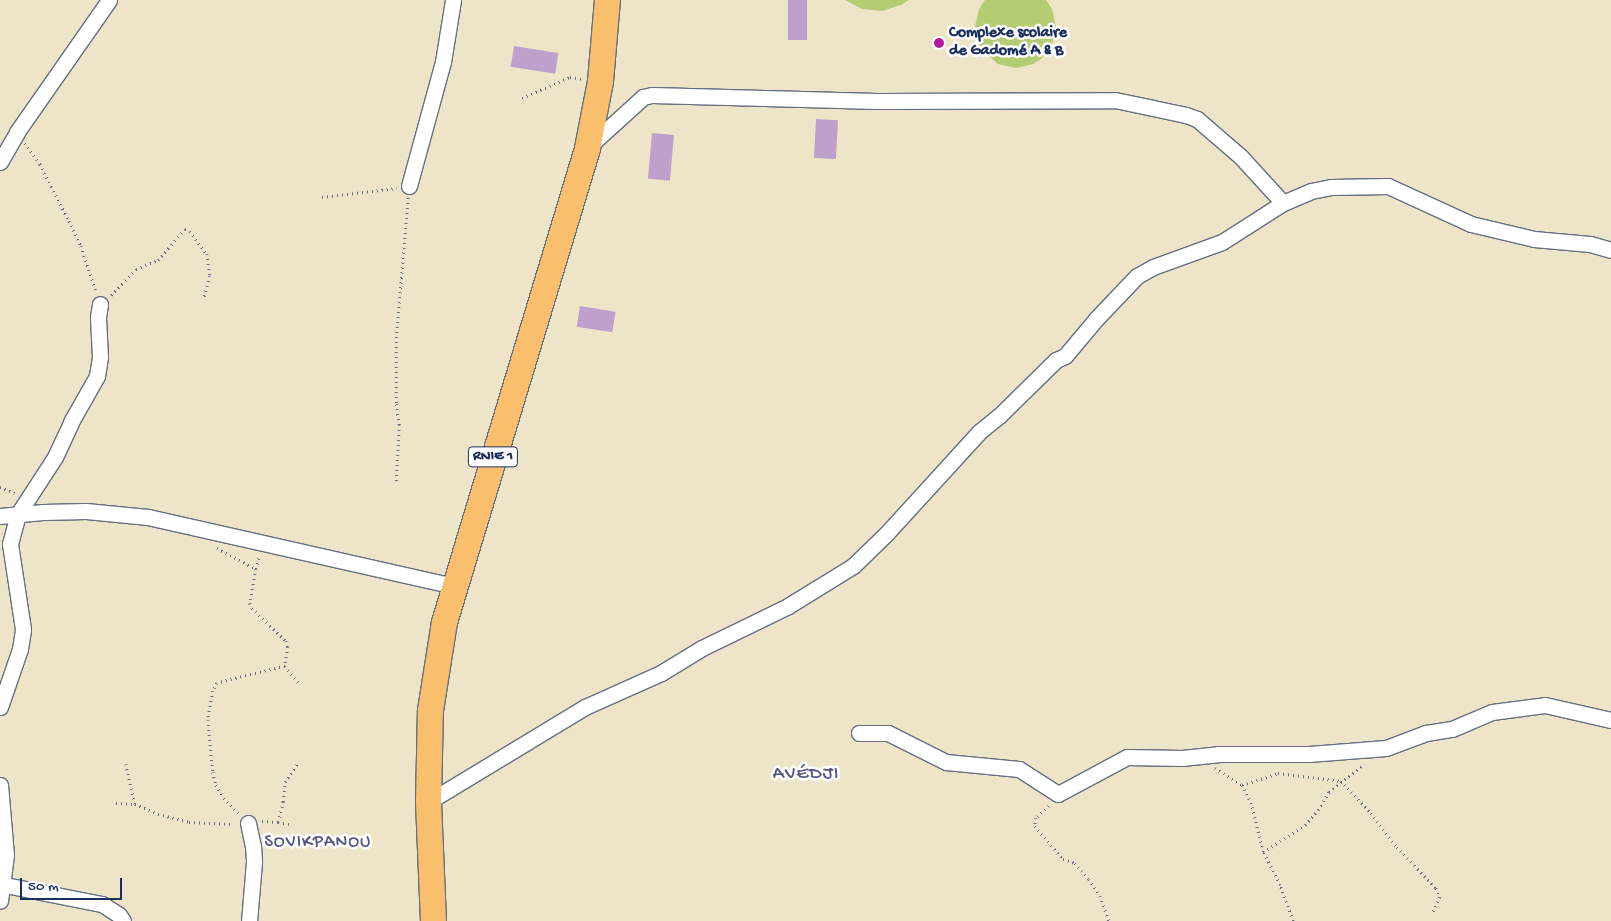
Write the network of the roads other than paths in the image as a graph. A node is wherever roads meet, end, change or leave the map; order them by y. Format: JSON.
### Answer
{"nodes":[{"id":1,"x":109,"y":0,"type":"edge"},
{"id":2,"x":453,"y":0,"type":"edge"},
{"id":3,"x":607,"y":0,"type":"edge"},
{"id":4,"x":587,"y":148,"type":"junction"},
{"id":5,"x":0,"y":162,"type":"edge"},
{"id":6,"x":409,"y":186,"type":"road end"},
{"id":7,"x":1283,"y":203,"type":"junction"},
{"id":8,"x":1611,"y":250,"type":"edge"},
{"id":9,"x":100,"y":304,"type":"road end"},
{"id":10,"x":18,"y":514,"type":"junction"},
{"id":11,"x":0,"y":516,"type":"edge"},
{"id":12,"x":5,"y":539,"type":"edge"},
{"id":13,"x":454,"y":586,"type":"junction"},
{"id":14,"x":0,"y":707,"type":"edge"},
{"id":15,"x":1611,"y":720,"type":"edge"},
{"id":16,"x":859,"y":733,"type":"dead end"},
{"id":17,"x":0,"y":786,"type":"edge"},
{"id":18,"x":428,"y":802,"type":"junction"},
{"id":19,"x":248,"y":823,"type":"road end"},
{"id":20,"x":2,"y":884,"type":"edge"},
{"id":21,"x":0,"y":901,"type":"edge"},
{"id":22,"x":123,"y":921,"type":"edge"},
{"id":23,"x":249,"y":921,"type":"edge"},
{"id":24,"x":433,"y":921,"type":"edge"}],
"edges":[{"from":1,"to":5,"type":"street"},
{"from":2,"to":6,"type":"street"},
{"from":3,"to":4,"type":"highway","number":"RNIE 1"},
{"from":4,"to":7,"type":"street"},
{"from":4,"to":13,"type":"highway","number":"RNIE 1"},
{"from":7,"to":8,"type":"street"},
{"from":7,"to":18,"type":"street"},
{"from":9,"to":10,"type":"street"},
{"from":10,"to":11,"type":"street"},
{"from":10,"to":12,"type":"street"},
{"from":10,"to":13,"type":"street"},
{"from":12,"to":14,"type":"street"},
{"from":13,"to":18,"type":"highway","number":"RNIE 1"},
{"from":15,"to":16,"type":"street"},
{"from":17,"to":20,"type":"street"},
{"from":18,"to":24,"type":"highway","number":"RNIE 1"},
{"from":19,"to":23,"type":"street"},
{"from":20,"to":21,"type":"street"},
{"from":20,"to":22,"type":"street"}]}
